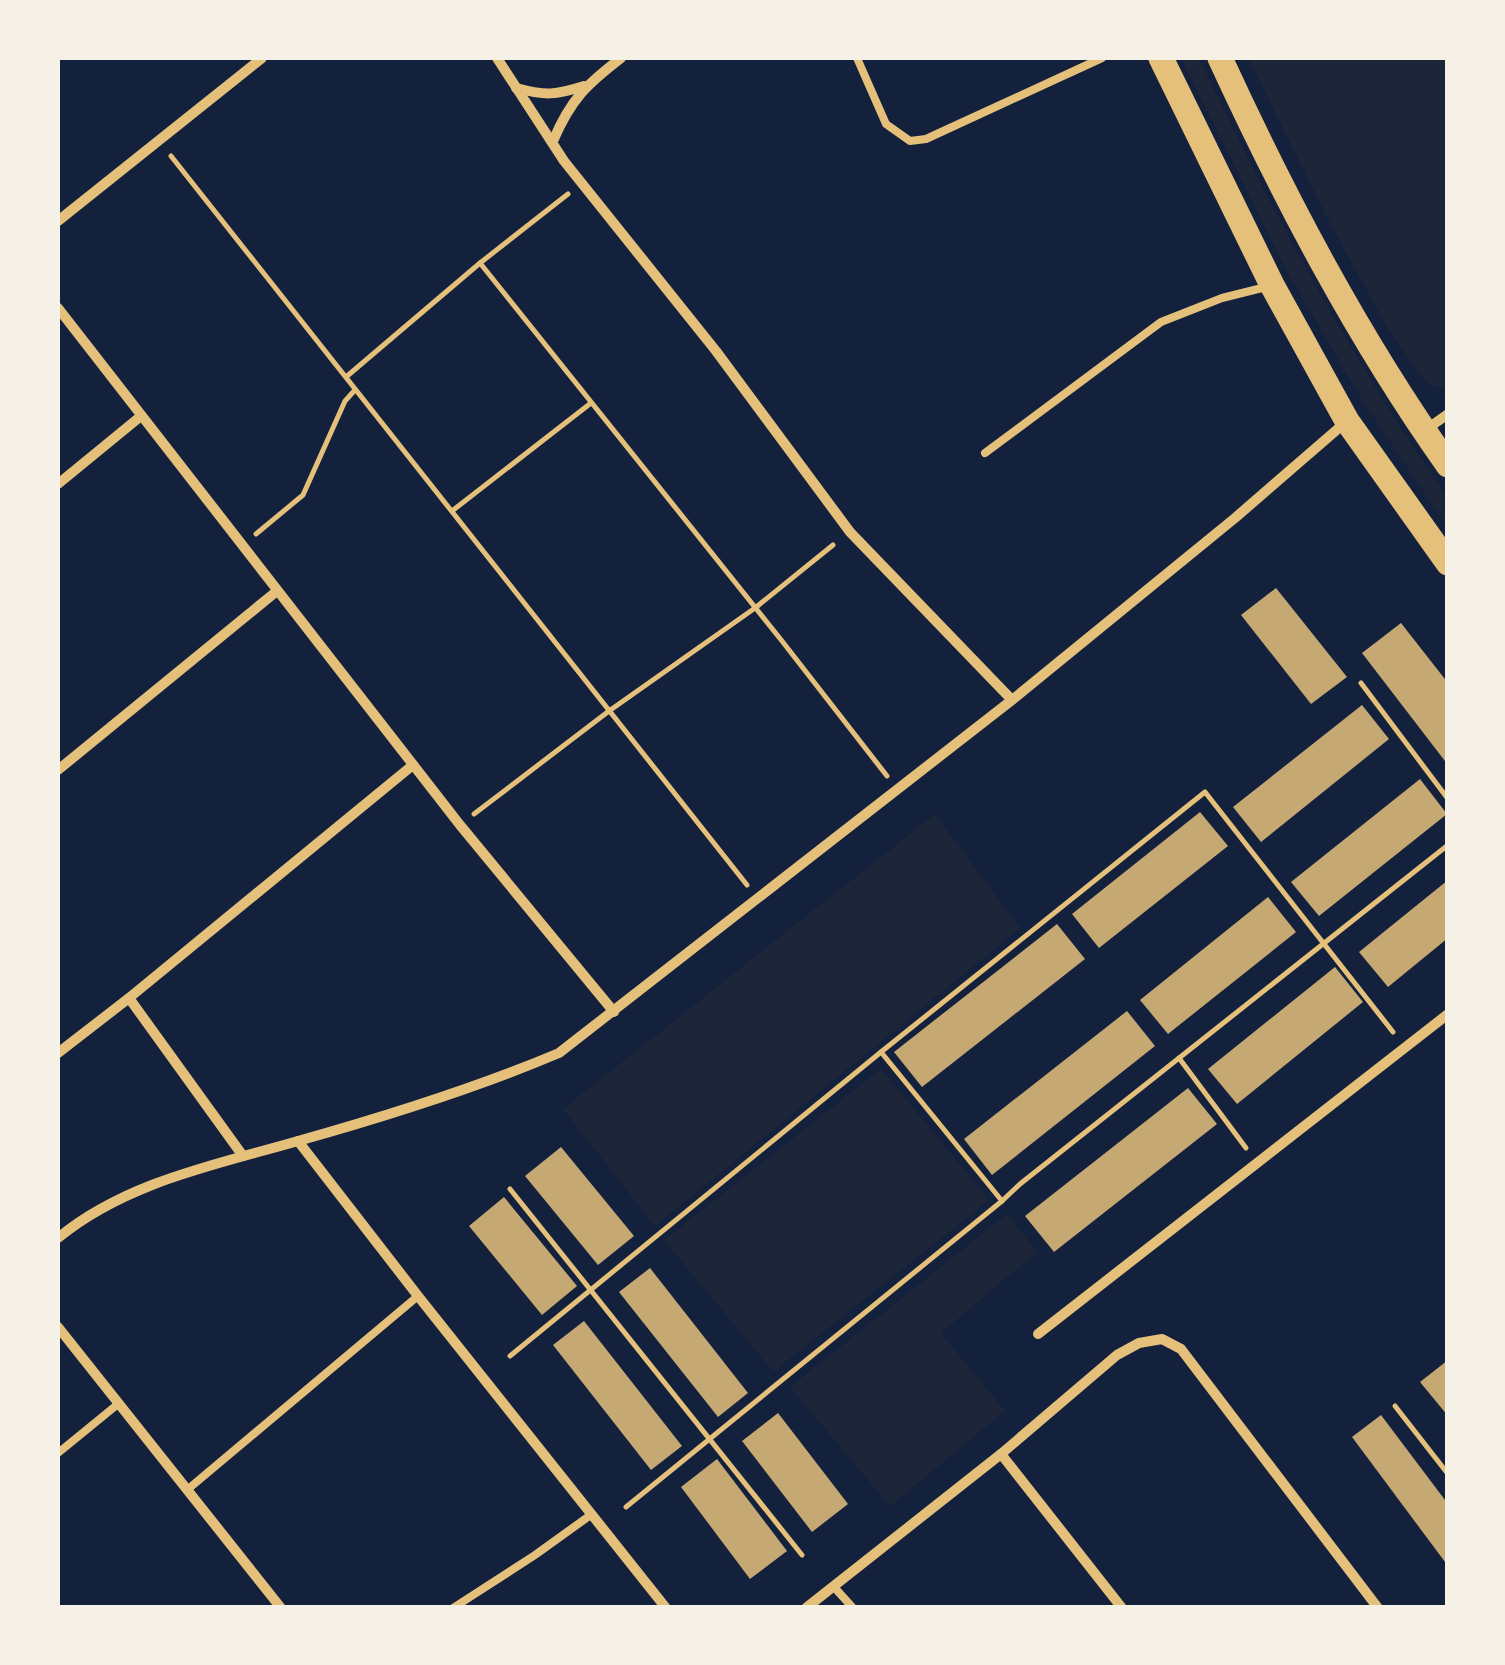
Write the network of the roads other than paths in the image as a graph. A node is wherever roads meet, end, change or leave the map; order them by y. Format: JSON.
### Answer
{"nodes":[{"id":1,"x":262,"y":58,"type":"edge"},
{"id":2,"x":497,"y":58,"type":"edge"},
{"id":3,"x":621,"y":58,"type":"edge"},
{"id":4,"x":857,"y":58,"type":"edge"},
{"id":5,"x":1102,"y":58,"type":"edge"},
{"id":6,"x":1161,"y":58,"type":"edge"},
{"id":7,"x":1220,"y":58,"type":"edge"},
{"id":8,"x":585,"y":86,"type":"junction"},
{"id":9,"x":516,"y":88,"type":"junction"},
{"id":10,"x":553,"y":140,"type":"junction"},
{"id":11,"x":58,"y":221,"type":"edge"},
{"id":12,"x":1272,"y":285,"type":"junction"},
{"id":13,"x":58,"y":308,"type":"edge"},
{"id":14,"x":1448,"y":414,"type":"edge"},
{"id":15,"x":141,"y":416,"type":"junction"},
{"id":16,"x":1346,"y":421,"type":"junction"},
{"id":17,"x":1424,"y":431,"type":"junction"},
{"id":18,"x":986,"y":454,"type":"dead end"},
{"id":19,"x":1448,"y":465,"type":"edge"},
{"id":20,"x":58,"y":484,"type":"edge"},
{"id":21,"x":1448,"y":562,"type":"edge"},
{"id":22,"x":277,"y":590,"type":"junction"},
{"id":23,"x":1012,"y":700,"type":"junction"},
{"id":24,"x":412,"y":765,"type":"junction"},
{"id":25,"x":58,"y":770,"type":"edge"},
{"id":26,"x":129,"y":998,"type":"junction"},
{"id":27,"x":614,"y":1012,"type":"junction"},
{"id":28,"x":1448,"y":1014,"type":"edge"},
{"id":29,"x":58,"y":1053,"type":"edge"},
{"id":30,"x":298,"y":1141,"type":"junction"},
{"id":31,"x":243,"y":1156,"type":"junction"},
{"id":32,"x":58,"y":1238,"type":"edge"},
{"id":33,"x":418,"y":1296,"type":"junction"},
{"id":34,"x":58,"y":1327,"type":"edge"},
{"id":35,"x":1038,"y":1334,"type":"dead end"},
{"id":36,"x":118,"y":1404,"type":"junction"},
{"id":37,"x":58,"y":1453,"type":"edge"},
{"id":38,"x":1001,"y":1454,"type":"junction"},
{"id":39,"x":187,"y":1490,"type":"junction"},
{"id":40,"x":592,"y":1514,"type":"junction"},
{"id":41,"x":834,"y":1587,"type":"junction"},
{"id":42,"x":281,"y":1608,"type":"edge"},
{"id":43,"x":453,"y":1608,"type":"edge"},
{"id":44,"x":666,"y":1608,"type":"edge"},
{"id":45,"x":806,"y":1608,"type":"edge"},
{"id":46,"x":852,"y":1608,"type":"edge"},
{"id":47,"x":1122,"y":1608,"type":"edge"},
{"id":48,"x":1378,"y":1608,"type":"edge"}],
"edges":[{"from":1,"to":11,"type":"street"},
{"from":2,"to":9,"type":"street"},
{"from":3,"to":8,"type":"street"},
{"from":4,"to":5,"type":"lane"},
{"from":6,"to":12,"type":"main road"},
{"from":7,"to":17,"type":"main road"},
{"from":8,"to":9,"type":"street"},
{"from":8,"to":10,"type":"street"},
{"from":9,"to":10,"type":"street"},
{"from":10,"to":23,"type":"street"},
{"from":12,"to":16,"type":"main road"},
{"from":12,"to":18,"type":"lane"},
{"from":13,"to":15,"type":"street"},
{"from":14,"to":17,"type":"street"},
{"from":15,"to":20,"type":"street"},
{"from":15,"to":22,"type":"street"},
{"from":16,"to":21,"type":"main road"},
{"from":16,"to":23,"type":"street"},
{"from":17,"to":19,"type":"main road"},
{"from":22,"to":24,"type":"street"},
{"from":22,"to":25,"type":"street"},
{"from":23,"to":27,"type":"street"},
{"from":24,"to":26,"type":"street"},
{"from":24,"to":27,"type":"street"},
{"from":26,"to":29,"type":"street"},
{"from":26,"to":31,"type":"street"},
{"from":27,"to":30,"type":"street"},
{"from":28,"to":35,"type":"street"},
{"from":30,"to":31,"type":"street"},
{"from":30,"to":33,"type":"street"},
{"from":31,"to":32,"type":"street"},
{"from":33,"to":39,"type":"lane"},
{"from":33,"to":40,"type":"street"},
{"from":34,"to":36,"type":"street"},
{"from":36,"to":37,"type":"lane"},
{"from":36,"to":39,"type":"street"},
{"from":38,"to":41,"type":"street"},
{"from":38,"to":47,"type":"street"},
{"from":38,"to":48,"type":"street"},
{"from":39,"to":42,"type":"street"},
{"from":40,"to":43,"type":"lane"},
{"from":40,"to":44,"type":"street"},
{"from":41,"to":45,"type":"street"},
{"from":41,"to":46,"type":"lane"}]}
